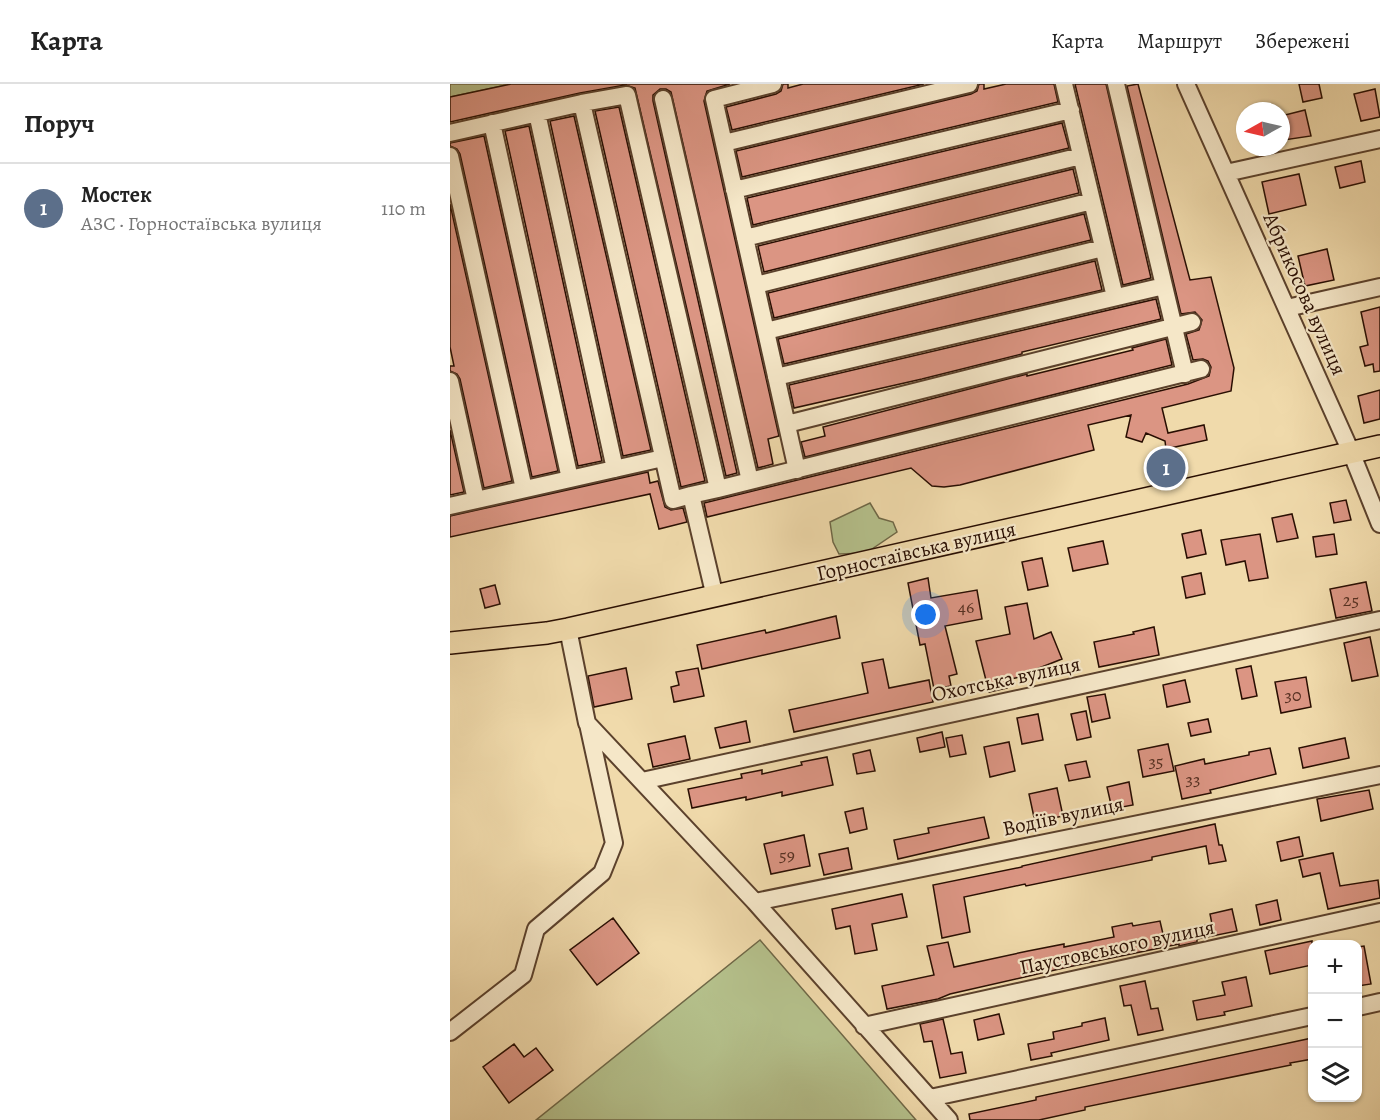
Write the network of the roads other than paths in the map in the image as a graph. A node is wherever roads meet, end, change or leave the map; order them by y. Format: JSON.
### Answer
{"nodes":[{"id":1,"x":773,"y":84,"type":"edge"},
{"id":2,"x":969,"y":84,"type":"edge"},
{"id":3,"x":1064,"y":84,"type":"edge"},
{"id":4,"x":1116,"y":84,"type":"edge"},
{"id":5,"x":1186,"y":84,"type":"edge"},
{"id":6,"x":663,"y":99,"type":"dead end"},
{"id":7,"x":582,"y":103,"type":"junction"},
{"id":8,"x":1071,"y":110,"type":"junction"},
{"id":9,"x":537,"y":113,"type":"junction"},
{"id":10,"x":492,"y":123,"type":"junction"},
{"id":11,"x":450,"y":133,"type":"edge"},
{"id":12,"x":1380,"y":139,"type":"edge"},
{"id":13,"x":724,"y":143,"type":"junction"},
{"id":14,"x":450,"y":156,"type":"edge"},
{"id":15,"x":1081,"y":156,"type":"junction"},
{"id":16,"x":1226,"y":173,"type":"junction"},
{"id":17,"x":734,"y":190,"type":"junction"},
{"id":18,"x":1092,"y":201,"type":"junction"},
{"id":19,"x":745,"y":238,"type":"junction"},
{"id":20,"x":1103,"y":248,"type":"junction"},
{"id":21,"x":756,"y":285,"type":"junction"},
{"id":22,"x":1164,"y":285,"type":"junction"},
{"id":23,"x":1380,"y":287,"type":"edge"},
{"id":24,"x":1115,"y":297,"type":"junction"},
{"id":25,"x":1287,"y":308,"type":"junction"},
{"id":26,"x":1192,"y":322,"type":"dead end"},
{"id":27,"x":1174,"y":327,"type":"junction"},
{"id":28,"x":766,"y":331,"type":"junction"},
{"id":29,"x":776,"y":377,"type":"junction"},
{"id":30,"x":450,"y":381,"type":"edge"},
{"id":31,"x":787,"y":424,"type":"junction"},
{"id":32,"x":1380,"y":446,"type":"edge"},
{"id":33,"x":1351,"y":452,"type":"junction"},
{"id":34,"x":663,"y":458,"type":"junction"},
{"id":35,"x":615,"y":469,"type":"junction"},
{"id":36,"x":797,"y":470,"type":"junction"},
{"id":37,"x":570,"y":479,"type":"junction"},
{"id":38,"x":750,"y":481,"type":"junction"},
{"id":39,"x":524,"y":489,"type":"junction"},
{"id":40,"x":718,"y":489,"type":"junction"},
{"id":41,"x":691,"y":495,"type":"junction"},
{"id":42,"x":476,"y":500,"type":"junction"},
{"id":43,"x":450,"y":506,"type":"edge"},
{"id":44,"x":1380,"y":524,"type":"edge"},
{"id":45,"x":715,"y":597,"type":"junction"},
{"id":46,"x":1380,"y":620,"type":"edge"},
{"id":47,"x":568,"y":629,"type":"junction"},
{"id":48,"x":450,"y":643,"type":"edge"},
{"id":49,"x":587,"y":723,"type":"junction"},
{"id":50,"x":1380,"y":775,"type":"edge"},
{"id":51,"x":642,"y":781,"type":"junction"},
{"id":52,"x":755,"y":902,"type":"junction"},
{"id":53,"x":1380,"y":912,"type":"edge"},
{"id":54,"x":1380,"y":1002,"type":"edge"},
{"id":55,"x":1362,"y":1005,"type":"edge"},
{"id":56,"x":1308,"y":1017,"type":"edge"},
{"id":57,"x":864,"y":1026,"type":"junction"},
{"id":58,"x":450,"y":1032,"type":"edge"},
{"id":59,"x":930,"y":1098,"type":"junction"},
{"id":60,"x":949,"y":1120,"type":"edge"}],
"edges":[{"from":1,"to":13,"type":"street"},
{"from":2,"to":13,"type":"street"},
{"from":3,"to":8,"type":"street"},
{"from":4,"to":22,"type":"street"},
{"from":5,"to":16,"type":"street","name":"Абрикосова вулиця"},
{"from":6,"to":38,"type":"street"},
{"from":7,"to":9,"type":"street"},
{"from":7,"to":34,"type":"street"},
{"from":7,"to":40,"type":"street"},
{"from":8,"to":15,"type":"street"},
{"from":8,"to":17,"type":"street"},
{"from":9,"to":10,"type":"street"},
{"from":9,"to":35,"type":"street"},
{"from":10,"to":11,"type":"street"},
{"from":10,"to":37,"type":"street"},
{"from":12,"to":16,"type":"street"},
{"from":13,"to":17,"type":"street"},
{"from":14,"to":39,"type":"street"},
{"from":15,"to":18,"type":"street"},
{"from":15,"to":19,"type":"street"},
{"from":16,"to":25,"type":"street","name":"Абрикосова вулиця"},
{"from":17,"to":19,"type":"street"},
{"from":18,"to":20,"type":"street"},
{"from":18,"to":21,"type":"street"},
{"from":19,"to":21,"type":"street"},
{"from":20,"to":24,"type":"street"},
{"from":20,"to":28,"type":"street"},
{"from":21,"to":28,"type":"street"},
{"from":22,"to":24,"type":"street"},
{"from":22,"to":27,"type":"street"},
{"from":23,"to":25,"type":"street"},
{"from":24,"to":29,"type":"street"},
{"from":25,"to":33,"type":"street","name":"Абрикосова вулиця"},
{"from":26,"to":27,"type":"street"},
{"from":27,"to":31,"type":"street"},
{"from":27,"to":36,"type":"street"},
{"from":28,"to":29,"type":"street"},
{"from":29,"to":31,"type":"street"},
{"from":30,"to":42,"type":"street"},
{"from":31,"to":36,"type":"street"},
{"from":32,"to":33,"type":"main road","name":"Горностаївська вулиця"},
{"from":33,"to":44,"type":"street","name":"Абрикосова вулиця"},
{"from":33,"to":45,"type":"main road","name":"Горностаївська вулиця"},
{"from":34,"to":35,"type":"street"},
{"from":34,"to":41,"type":"street"},
{"from":35,"to":37,"type":"street"},
{"from":36,"to":38,"type":"street"},
{"from":37,"to":39,"type":"street"},
{"from":38,"to":40,"type":"street"},
{"from":39,"to":42,"type":"street"},
{"from":40,"to":41,"type":"street"},
{"from":41,"to":45,"type":"street"},
{"from":42,"to":43,"type":"street"},
{"from":45,"to":47,"type":"main road","name":"Горностаївська вулиця"},
{"from":46,"to":51,"type":"street","name":"Охотська вулиця"},
{"from":47,"to":48,"type":"main road","name":"Горностаївська вулиця"},
{"from":47,"to":49,"type":"street"},
{"from":49,"to":51,"type":"street"},
{"from":49,"to":58,"type":"street"},
{"from":50,"to":52,"type":"street","name":"Водіїв вулиця"},
{"from":51,"to":52,"type":"street"},
{"from":52,"to":57,"type":"street"},
{"from":53,"to":57,"type":"street","name":"Паустовського вулиця"},
{"from":54,"to":55,"type":"street"},
{"from":56,"to":59,"type":"street"},
{"from":57,"to":59,"type":"street"},
{"from":59,"to":60,"type":"street"}]}
